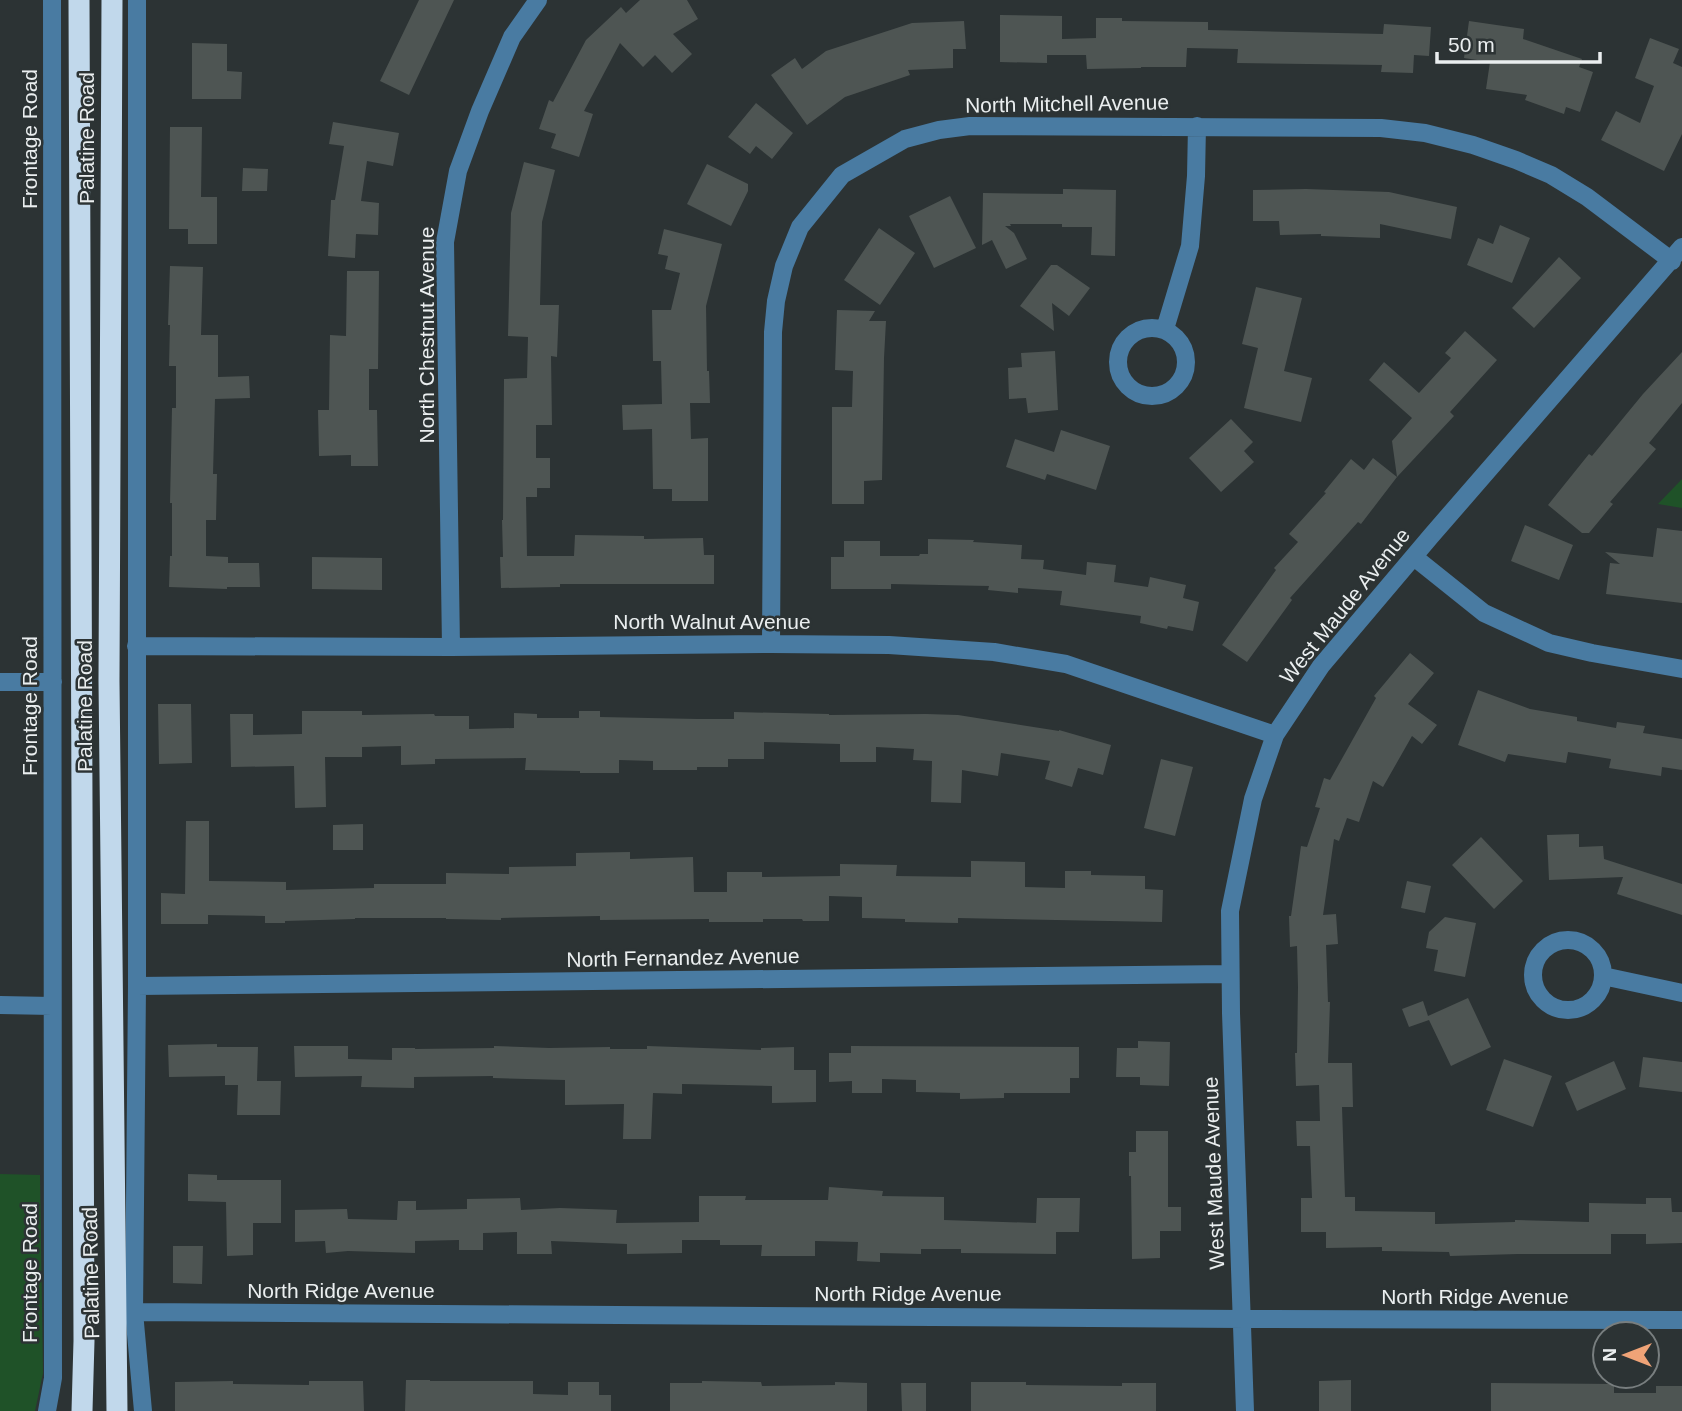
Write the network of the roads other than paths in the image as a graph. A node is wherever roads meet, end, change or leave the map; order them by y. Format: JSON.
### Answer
{"nodes":[{"id":1,"x":52,"y":0,"type":"edge"},
{"id":2,"x":79,"y":0,"type":"edge"},
{"id":3,"x":112,"y":0,"type":"edge"},
{"id":4,"x":136,"y":0,"type":"edge"},
{"id":5,"x":538,"y":0,"type":"edge"},
{"id":6,"x":1197,"y":126,"type":"junction"},
{"id":7,"x":1677,"y":254,"type":"edge"},
{"id":8,"x":1165,"y":329,"type":"dead end"},
{"id":9,"x":1414,"y":557,"type":"junction"},
{"id":10,"x":771,"y":644,"type":"junction"},
{"id":11,"x":136,"y":646,"type":"junction"},
{"id":12,"x":451,"y":647,"type":"junction"},
{"id":13,"x":1682,"y":668,"type":"edge"},
{"id":14,"x":0,"y":682,"type":"edge"},
{"id":15,"x":54,"y":682,"type":"junction"},
{"id":16,"x":1275,"y":735,"type":"junction"},
{"id":17,"x":1230,"y":974,"type":"junction"},
{"id":18,"x":1603,"y":976,"type":"junction"},
{"id":19,"x":137,"y":986,"type":"junction"},
{"id":20,"x":1682,"y":993,"type":"edge"},
{"id":21,"x":0,"y":1005,"type":"edge"},
{"id":22,"x":52,"y":1006,"type":"junction"},
{"id":23,"x":134,"y":1312,"type":"junction"},
{"id":24,"x":1242,"y":1319,"type":"junction"},
{"id":25,"x":1682,"y":1320,"type":"edge"},
{"id":26,"x":47,"y":1411,"type":"edge"},
{"id":27,"x":82,"y":1411,"type":"edge"},
{"id":28,"x":117,"y":1411,"type":"edge"},
{"id":29,"x":143,"y":1411,"type":"edge"},
{"id":30,"x":1245,"y":1411,"type":"edge"}],
"edges":[{"from":1,"to":15,"type":"street","name":"Frontage Road"},
{"from":2,"to":27,"type":"highway","name":"Palatine Road"},
{"from":3,"to":28,"type":"highway","name":"Palatine Road"},
{"from":4,"to":11,"type":"street"},
{"from":5,"to":12,"type":"street","name":"North Chestnut Avenue"},
{"from":6,"to":7,"type":"street","name":"North Mitchell Avenue"},
{"from":6,"to":8,"type":"street"},
{"from":6,"to":10,"type":"street","name":"North Mitchell Avenue"},
{"from":7,"to":9,"type":"street","name":"West Maude Avenue"},
{"from":9,"to":13,"type":"street"},
{"from":9,"to":16,"type":"street","name":"West Maude Avenue"},
{"from":10,"to":12,"type":"street","name":"North Walnut Avenue"},
{"from":10,"to":16,"type":"street","name":"North Walnut Avenue"},
{"from":11,"to":12,"type":"street","name":"North Walnut Avenue"},
{"from":11,"to":19,"type":"street"},
{"from":14,"to":15,"type":"street"},
{"from":15,"to":22,"type":"street","name":"Frontage Road"},
{"from":16,"to":17,"type":"street","name":"West Maude Avenue"},
{"from":17,"to":19,"type":"street","name":"North Fernandez Avenue"},
{"from":17,"to":24,"type":"street","name":"West Maude Avenue"},
{"from":18,"to":18,"type":"street"},
{"from":18,"to":20,"type":"street"},
{"from":19,"to":23,"type":"street"},
{"from":21,"to":22,"type":"street"},
{"from":22,"to":26,"type":"street","name":"Frontage Road"},
{"from":23,"to":24,"type":"street","name":"North Ridge Avenue"},
{"from":23,"to":29,"type":"street"},
{"from":24,"to":25,"type":"street","name":"North Ridge Avenue"},
{"from":24,"to":30,"type":"street","name":"West Maude Avenue"}]}
